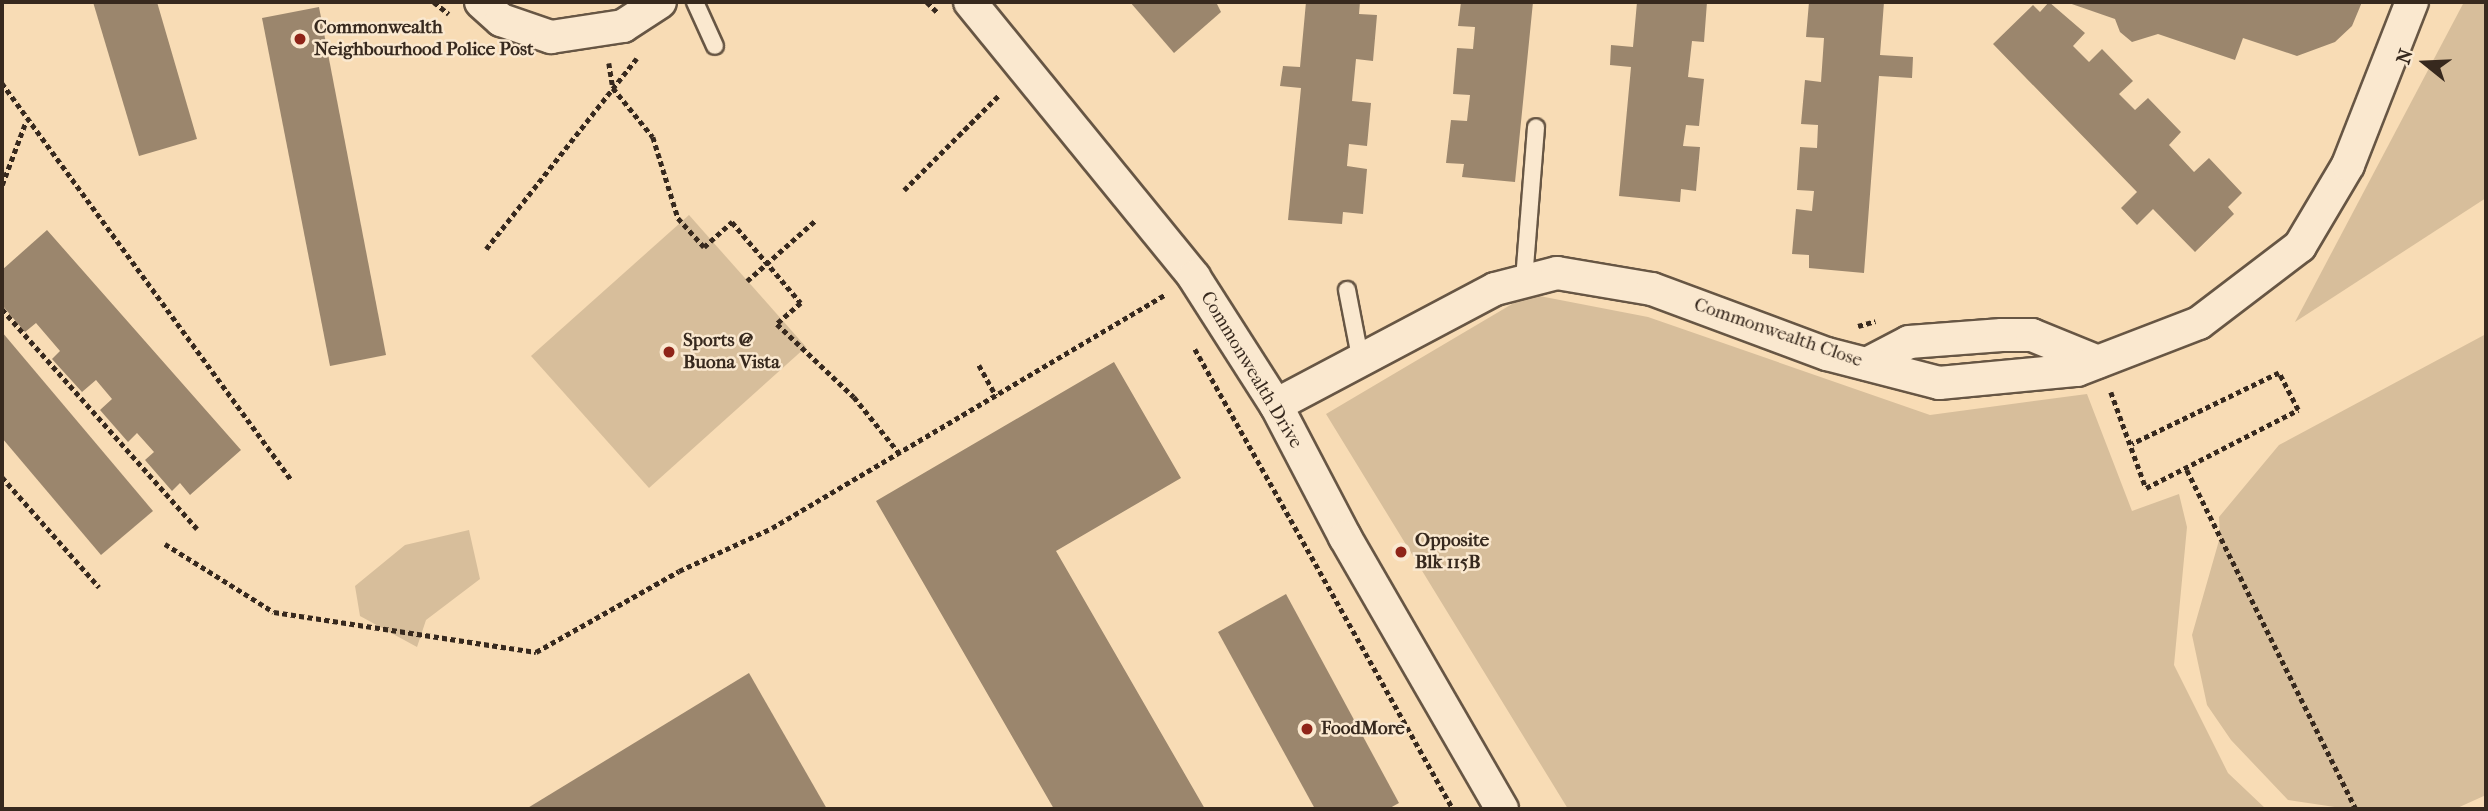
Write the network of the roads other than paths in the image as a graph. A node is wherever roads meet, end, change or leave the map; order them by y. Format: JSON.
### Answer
{"nodes":[{"id":1,"x":481,"y":2,"type":"edge"},
{"id":2,"x":660,"y":2,"type":"edge"},
{"id":3,"x":695,"y":2,"type":"edge"},
{"id":4,"x":970,"y":2,"type":"edge"},
{"id":5,"x":2412,"y":2,"type":"edge"},
{"id":6,"x":715,"y":46,"type":"dead end"},
{"id":7,"x":1536,"y":127,"type":"dead end"},
{"id":8,"x":1524,"y":280,"type":"junction"},
{"id":9,"x":1347,"y":290,"type":"dead end"},
{"id":10,"x":1361,"y":362,"type":"junction"},
{"id":11,"x":2098,"y":362,"type":"junction"},
{"id":12,"x":1867,"y":364,"type":"junction"},
{"id":13,"x":1276,"y":405,"type":"junction"},
{"id":14,"x":1502,"y":809,"type":"edge"}],
"edges":[{"from":1,"to":2,"type":"street"},
{"from":3,"to":6,"type":"lane"},
{"from":4,"to":13,"type":"street","name":"Commonwealth Drive"},
{"from":5,"to":11,"type":"street","name":"Commonwealth Close"},
{"from":7,"to":8,"type":"lane"},
{"from":8,"to":10,"type":"street","name":"Commonwealth Close"},
{"from":8,"to":12,"type":"street","name":"Commonwealth Close"},
{"from":9,"to":10,"type":"lane"},
{"from":10,"to":13,"type":"street","name":"Commonwealth Close"},
{"from":11,"to":12,"type":"street","name":"Commonwealth Close"},
{"from":11,"to":12,"type":"street"},
{"from":13,"to":14,"type":"street","name":"Commonwealth Drive"}]}
